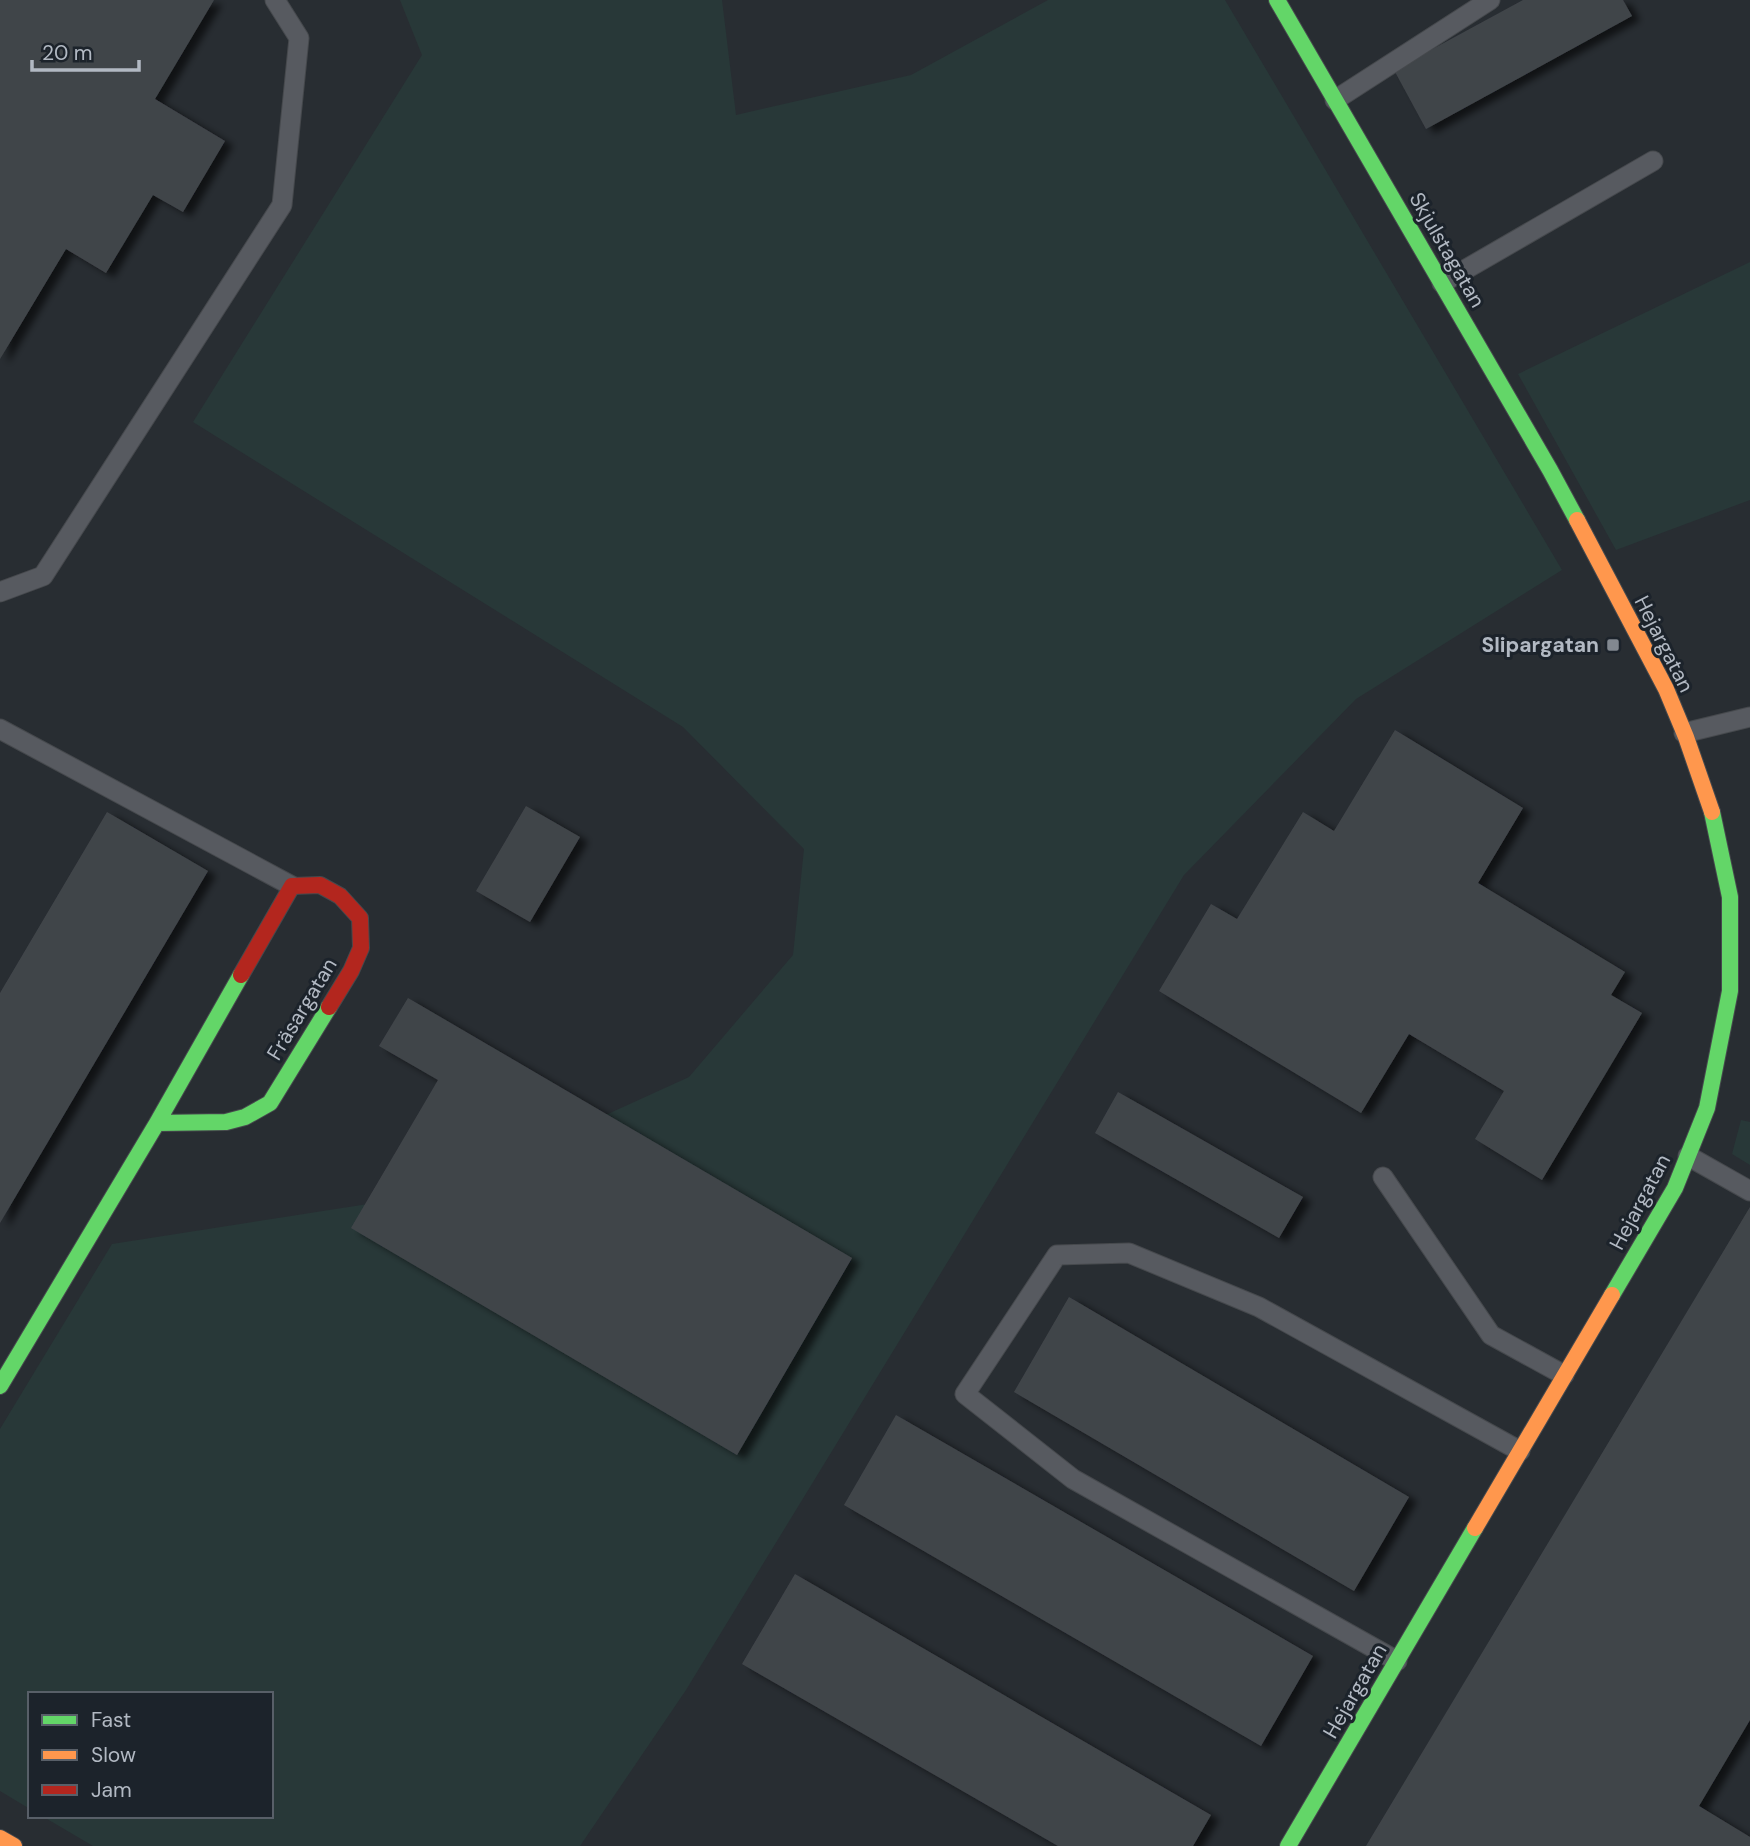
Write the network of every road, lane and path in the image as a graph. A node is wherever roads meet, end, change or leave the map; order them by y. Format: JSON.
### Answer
{"nodes":[{"id":1,"x":275,"y":0,"type":"edge"},
{"id":2,"x":1277,"y":0,"type":"edge"},
{"id":3,"x":1490,"y":0,"type":"edge"},
{"id":4,"x":1335,"y":100,"type":"junction"},
{"id":5,"x":1653,"y":161,"type":"dead end"},
{"id":6,"x":1442,"y":283,"type":"junction"},
{"id":7,"x":1578,"y":523,"type":"joint"},
{"id":8,"x":0,"y":592,"type":"edge"},
{"id":9,"x":1750,"y":718,"type":"edge"},
{"id":10,"x":0,"y":729,"type":"edge"},
{"id":11,"x":1684,"y":733,"type":"junction"},
{"id":12,"x":292,"y":886,"type":"junction"},
{"id":13,"x":1730,"y":912,"type":"junction"},
{"id":14,"x":1750,"y":914,"type":"edge"},
{"id":15,"x":157,"y":1124,"type":"junction"},
{"id":16,"x":1688,"y":1156,"type":"junction"},
{"id":17,"x":1383,"y":1177,"type":"dead end"},
{"id":18,"x":1750,"y":1191,"type":"edge"},
{"id":19,"x":1564,"y":1375,"type":"junction"},
{"id":20,"x":0,"y":1386,"type":"edge"},
{"id":21,"x":1520,"y":1451,"type":"junction"},
{"id":22,"x":1397,"y":1661,"type":"junction"},
{"id":23,"x":0,"y":1838,"type":"edge"},
{"id":24,"x":14,"y":1846,"type":"edge"},
{"id":25,"x":1288,"y":1846,"type":"edge"}],
"edges":[{"from":1,"to":8,"type":"lane"},
{"from":2,"to":4,"type":"street","name":"Skjulstagatan"},
{"from":3,"to":4,"type":"lane"},
{"from":4,"to":6,"type":"street","name":"Skjulstagatan"},
{"from":5,"to":6,"type":"lane"},
{"from":6,"to":7,"type":"street","name":"Skjulstagatan"},
{"from":7,"to":11,"type":"street","name":"Hejargatan"},
{"from":9,"to":11,"type":"lane"},
{"from":10,"to":12,"type":"lane"},
{"from":11,"to":13,"type":"street","name":"Hejargatan"},
{"from":12,"to":15,"type":"street"},
{"from":12,"to":15,"type":"street","name":"Fräsargatan"},
{"from":13,"to":14,"type":"lane"},
{"from":13,"to":16,"type":"street","name":"Hejargatan"},
{"from":15,"to":20,"type":"street"},
{"from":16,"to":18,"type":"lane"},
{"from":16,"to":19,"type":"street","name":"Hejargatan"},
{"from":17,"to":19,"type":"lane"},
{"from":19,"to":21,"type":"street","name":"Hejargatan"},
{"from":21,"to":22,"type":"street","name":"Hejargatan"},
{"from":21,"to":22,"type":"lane"},
{"from":22,"to":25,"type":"street","name":"Hejargatan"},
{"from":23,"to":24,"type":"street"}]}
